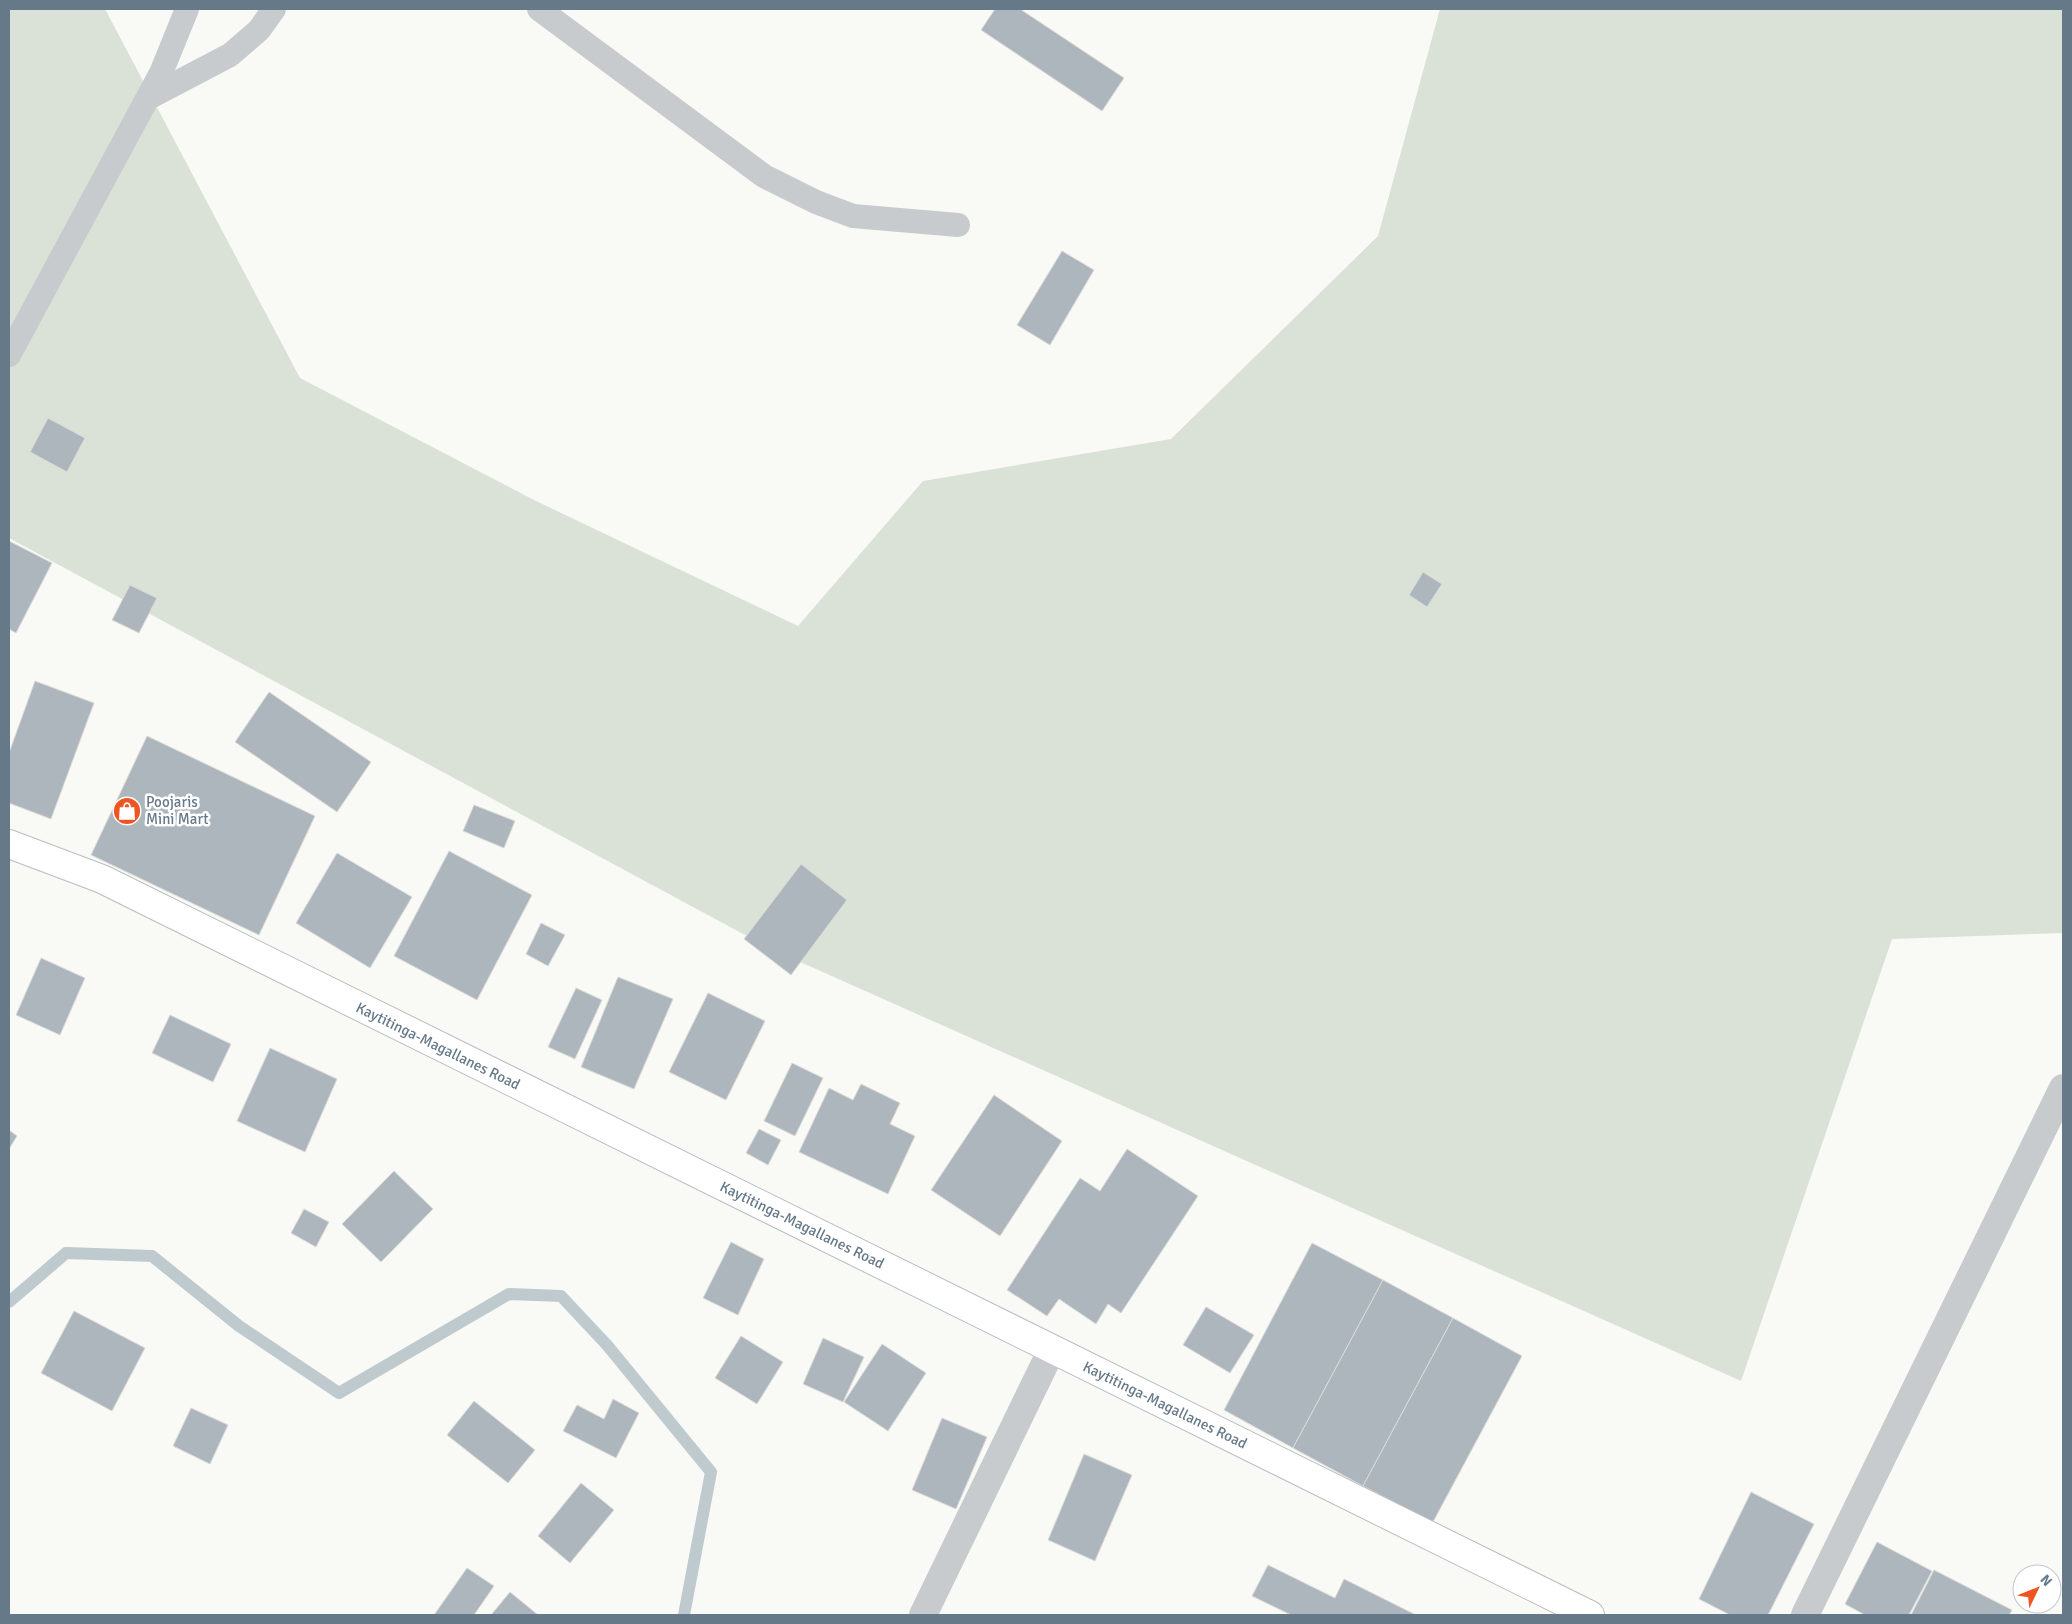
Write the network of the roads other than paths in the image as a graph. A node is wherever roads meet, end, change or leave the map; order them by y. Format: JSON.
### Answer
{"nodes":[{"id":1,"x":186,"y":9,"type":"edge"},
{"id":2,"x":274,"y":9,"type":"edge"},
{"id":3,"x":539,"y":9,"type":"edge"},
{"id":4,"x":148,"y":98,"type":"junction"},
{"id":5,"x":958,"y":225,"type":"dead end"},
{"id":6,"x":9,"y":355,"type":"edge"},
{"id":7,"x":9,"y":844,"type":"edge"},
{"id":8,"x":2063,"y":1088,"type":"edge"},
{"id":9,"x":1052,"y":1349,"type":"junction"},
{"id":10,"x":923,"y":1615,"type":"edge"},
{"id":11,"x":1590,"y":1615,"type":"edge"},
{"id":12,"x":1806,"y":1615,"type":"edge"}],
"edges":[{"from":1,"to":4,"type":"lane"},
{"from":2,"to":4,"type":"lane"},
{"from":3,"to":5,"type":"lane"},
{"from":4,"to":6,"type":"lane"},
{"from":7,"to":9,"type":"main road","name":"Kaytitinga-Magallanes Road"},
{"from":8,"to":12,"type":"street"},
{"from":9,"to":10,"type":"street"},
{"from":9,"to":11,"type":"main road","name":"Kaytitinga-Magallanes Road"}]}
